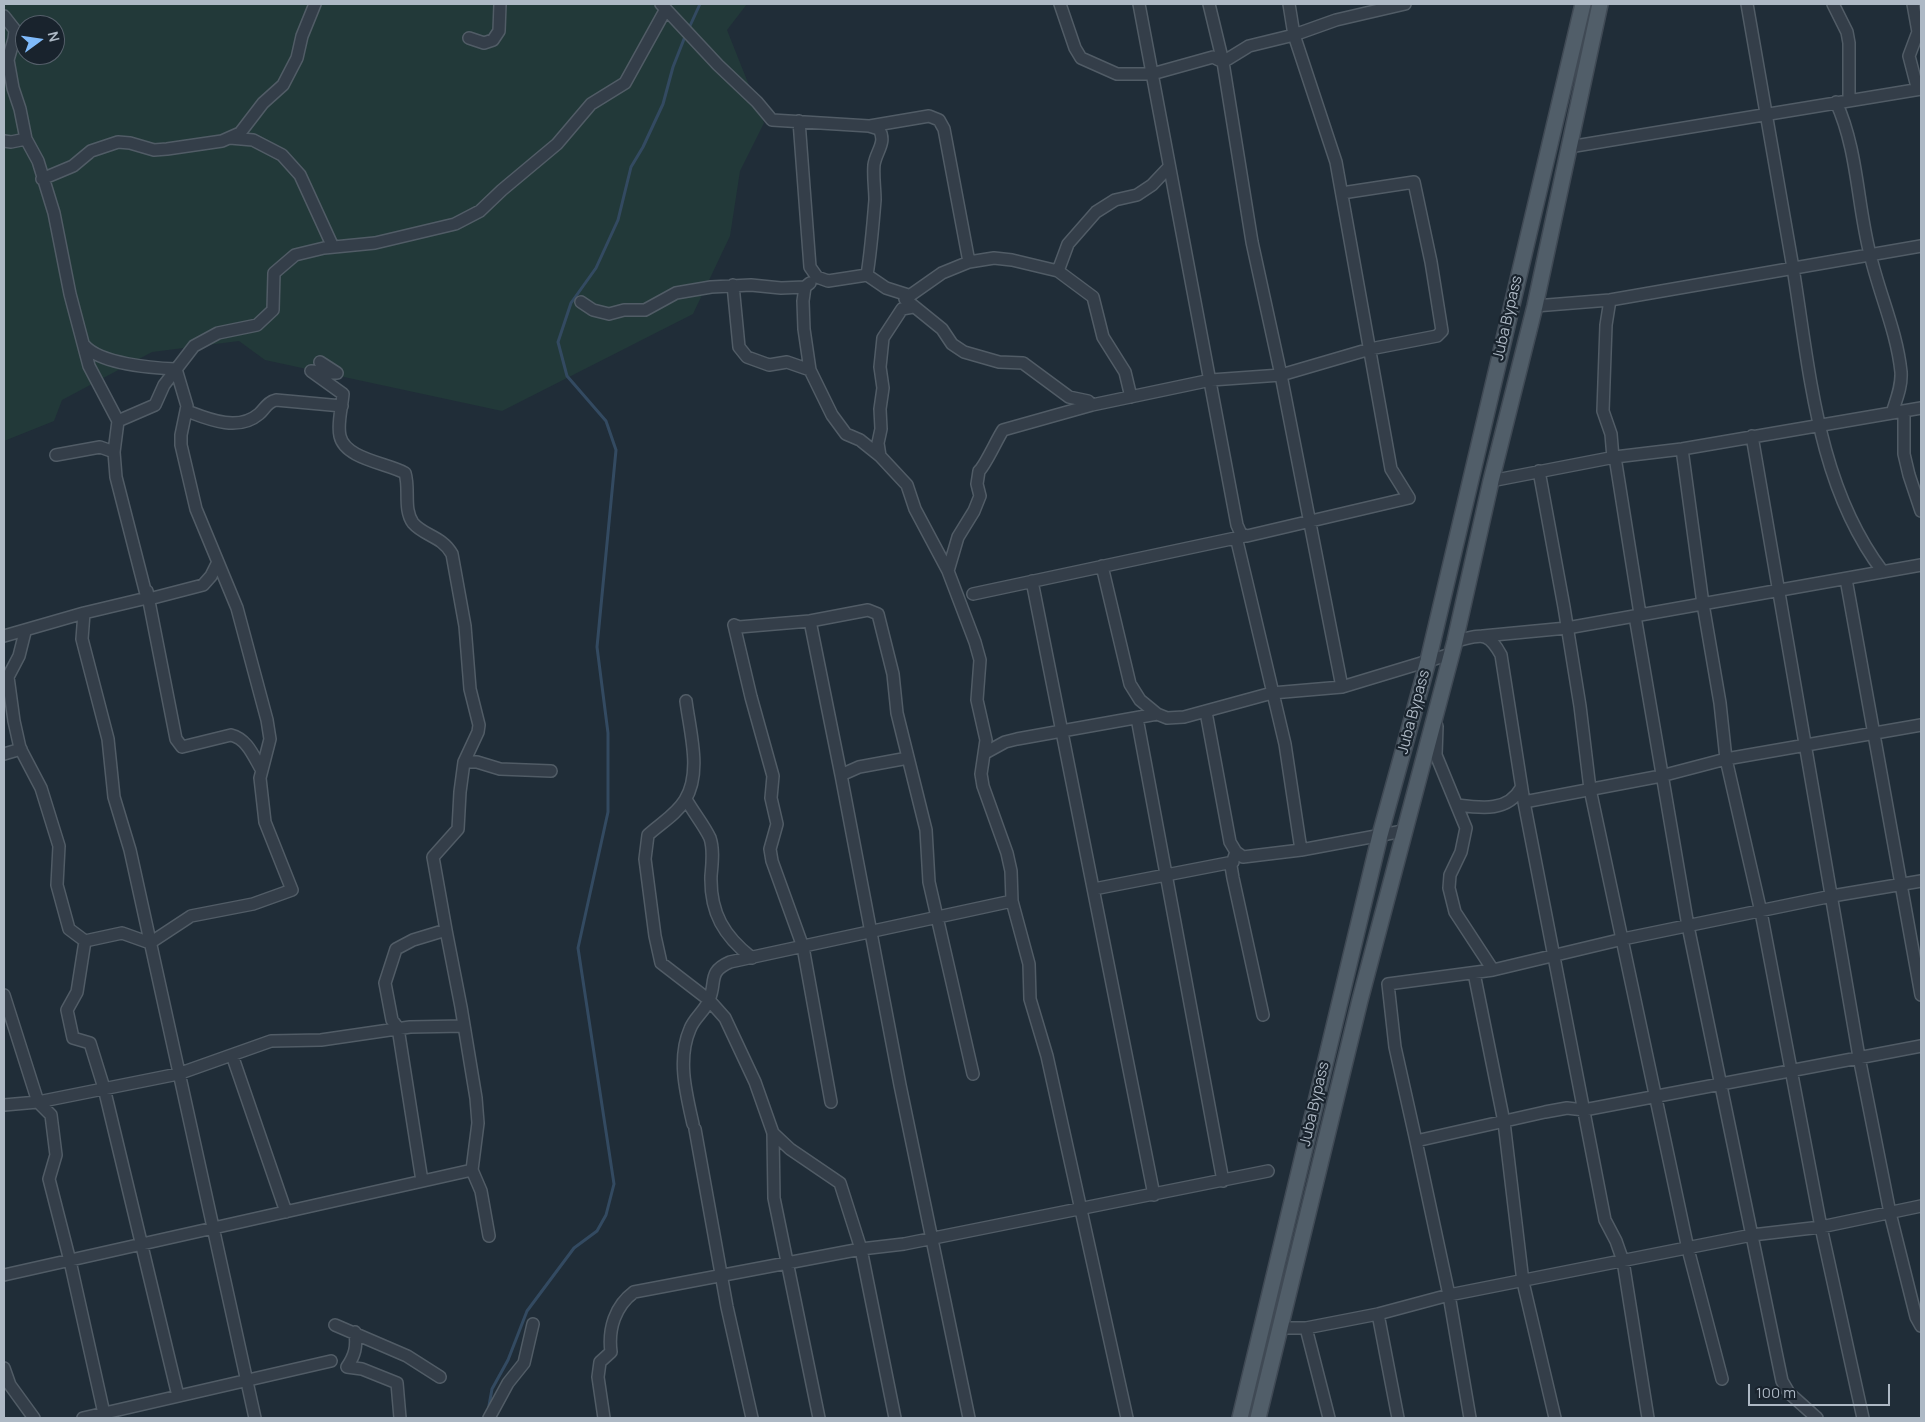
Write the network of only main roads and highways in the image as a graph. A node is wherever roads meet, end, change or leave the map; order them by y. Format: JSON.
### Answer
{"nodes":[{"id":1,"x":1583,"y":4,"type":"edge"},
{"id":2,"x":1600,"y":4,"type":"edge"},
{"id":3,"x":1240,"y":1418,"type":"edge"},
{"id":4,"x":1258,"y":1418,"type":"edge"}],
"edges":[{"from":1,"to":3,"type":"main road","name":"Juba Bypass"},
{"from":2,"to":4,"type":"main road","name":"Juba Bypass"}]}
